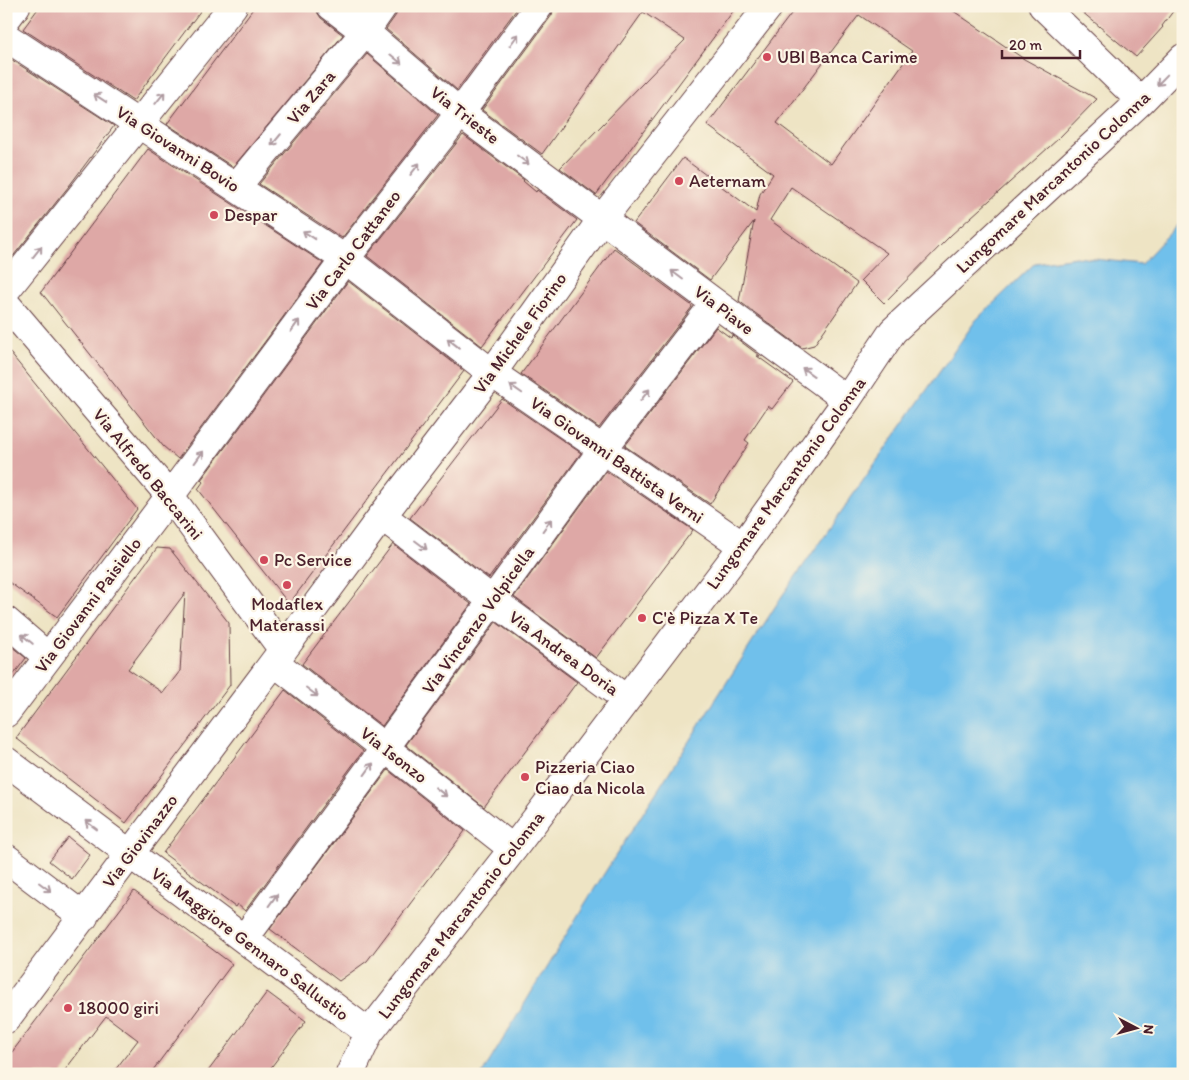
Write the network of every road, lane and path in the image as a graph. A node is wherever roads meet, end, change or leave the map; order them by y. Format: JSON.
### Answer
{"nodes":[{"id":1,"x":16,"y":6,"type":"edge"},
{"id":2,"x":233,"y":6,"type":"edge"},
{"id":3,"x":331,"y":6,"type":"edge"},
{"id":4,"x":383,"y":6,"type":"edge"},
{"id":5,"x":539,"y":6,"type":"edge"},
{"id":6,"x":1043,"y":6,"type":"edge"},
{"id":7,"x":766,"y":7,"type":"edge"},
{"id":8,"x":6,"y":19,"type":"edge"},
{"id":9,"x":365,"y":32,"type":"junction"},
{"id":10,"x":6,"y":37,"type":"edge"},
{"id":11,"x":1183,"y":58,"type":"edge"},
{"id":12,"x":1141,"y":101,"type":"junction"},
{"id":13,"x":460,"y":113,"type":"junction"},
{"id":14,"x":139,"y":123,"type":"junction"},
{"id":15,"x":236,"y":187,"type":"junction"},
{"id":16,"x":602,"y":219,"type":"junction"},
{"id":17,"x":345,"y":259,"type":"junction"},
{"id":18,"x":6,"y":290,"type":"edge"},
{"id":19,"x":715,"y":303,"type":"junction"},
{"id":20,"x":6,"y":304,"type":"edge"},
{"id":21,"x":492,"y":373,"type":"junction"},
{"id":22,"x":847,"y":400,"type":"junction"},
{"id":23,"x":603,"y":450,"type":"junction"},
{"id":24,"x":170,"y":496,"type":"junction"},
{"id":25,"x":382,"y":516,"type":"junction"},
{"id":26,"x":742,"y":546,"type":"junction"},
{"id":27,"x":492,"y":600,"type":"junction"},
{"id":28,"x":6,"y":621,"type":"edge"},
{"id":29,"x":278,"y":656,"type":"junction"},
{"id":30,"x":48,"y":657,"type":"junction"},
{"id":31,"x":626,"y":699,"type":"junction"},
{"id":32,"x":6,"y":713,"type":"edge"},
{"id":33,"x":385,"y":748,"type":"junction"},
{"id":34,"x":6,"y":761,"type":"edge"},
{"id":35,"x":512,"y":849,"type":"junction"},
{"id":36,"x":130,"y":854,"type":"junction"},
{"id":37,"x":6,"y":858,"type":"edge"},
{"id":38,"x":84,"y":916,"type":"junction"},
{"id":39,"x":244,"y":939,"type":"junction"},
{"id":40,"x":6,"y":1019,"type":"edge"},
{"id":41,"x":369,"y":1033,"type":"junction"},
{"id":42,"x":350,"y":1074,"type":"edge"}],
"edges":[{"from":1,"to":8,"type":"street"},
{"from":14,"to":2,"type":"street","one_way":true},
{"from":3,"to":9,"type":"street","name":"Via Trieste"},
{"from":4,"to":9,"type":"street","name":"Via Zara"},
{"from":13,"to":5,"type":"street","name":"Via Carlo Cattaneo","one_way":true},
{"from":6,"to":12,"type":"street"},
{"from":7,"to":16,"type":"street","name":"Via Michele Fiorino"},
{"from":9,"to":13,"type":"street","name":"Via Trieste","one_way":true},
{"from":9,"to":15,"type":"street","name":"Via Zara","one_way":true},
{"from":14,"to":10,"type":"street","name":"Via Giovanni Bovio","one_way":true},
{"from":11,"to":12,"type":"street","name":"Lungomare Marcantonio Colonna","one_way":true},
{"from":12,"to":22,"type":"street","name":"Lungomare Marcantonio Colonna"},
{"from":13,"to":16,"type":"street","name":"Via Trieste","one_way":true},
{"from":17,"to":13,"type":"street","name":"Via Carlo Cattaneo","one_way":true},
{"from":14,"to":15,"type":"street","name":"Via Giovanni Bovio"},
{"from":18,"to":14,"type":"street","one_way":true},
{"from":17,"to":15,"type":"street","name":"Via Giovanni Bovio","one_way":true},
{"from":19,"to":16,"type":"street","name":"Via Piave","one_way":true},
{"from":16,"to":21,"type":"street","name":"Via Michele Fiorino"},
{"from":21,"to":17,"type":"street","name":"Via Giovanni Bovio","one_way":true},
{"from":24,"to":17,"type":"street","name":"Via Carlo Cattaneo","one_way":true},
{"from":22,"to":19,"type":"street","name":"Via Piave","one_way":true},
{"from":23,"to":19,"type":"street","name":"Via Vincenzo Volpicella","one_way":true},
{"from":20,"to":24,"type":"street","name":"Via Alfredo Baccarini"},
{"from":23,"to":21,"type":"street","name":"Via Giovanni Battista Verni","one_way":true},
{"from":21,"to":25,"type":"street","name":"Via Michele Fiorino"},
{"from":22,"to":26,"type":"street","name":"Lungomare Marcantonio Colonna"},
{"from":23,"to":26,"type":"street","name":"Via Giovanni Battista Verni"},
{"from":27,"to":23,"type":"street","name":"Via Vincenzo Volpicella","one_way":true},
{"from":24,"to":29,"type":"street","name":"Via Alfredo Baccarini"},
{"from":24,"to":30,"type":"street","name":"Via Giovanni Paisiello"},
{"from":25,"to":27,"type":"street","name":"Via Andrea Doria","one_way":true},
{"from":25,"to":29,"type":"street","name":"Via Michele Fiorino"},
{"from":26,"to":31,"type":"street","name":"Lungomare Marcantonio Colonna"},
{"from":27,"to":31,"type":"street","name":"Via Andrea Doria"},
{"from":27,"to":33,"type":"street","name":"Via Vincenzo Volpicella"},
{"from":30,"to":28,"type":"street","one_way":true},
{"from":29,"to":33,"type":"street","name":"Via Isonzo","one_way":true},
{"from":29,"to":36,"type":"street","name":"Via Giovinazzo"},
{"from":30,"to":32,"type":"street","name":"Via Giovanni Paisiello"},
{"from":31,"to":35,"type":"street","name":"Lungomare Marcantonio Colonna"},
{"from":33,"to":35,"type":"street","name":"Via Isonzo","one_way":true},
{"from":39,"to":33,"type":"street","name":"Via Vincenzo Volpicella","one_way":true},
{"from":36,"to":34,"type":"street","name":"Via Maggiore Gennaro Sallustio","one_way":true},
{"from":35,"to":41,"type":"street","name":"Lungomare Marcantonio Colonna"},
{"from":36,"to":38,"type":"street","name":"Via Giovinazzo"},
{"from":36,"to":39,"type":"street","name":"Via Maggiore Gennaro Sallustio"},
{"from":37,"to":38,"type":"street","one_way":true},
{"from":38,"to":40,"type":"street","name":"Via Giovinazzo"},
{"from":39,"to":41,"type":"street","name":"Via Maggiore Gennaro Sallustio"},
{"from":41,"to":42,"type":"street","name":"Lungomare Marcantonio Colonna"}]}
